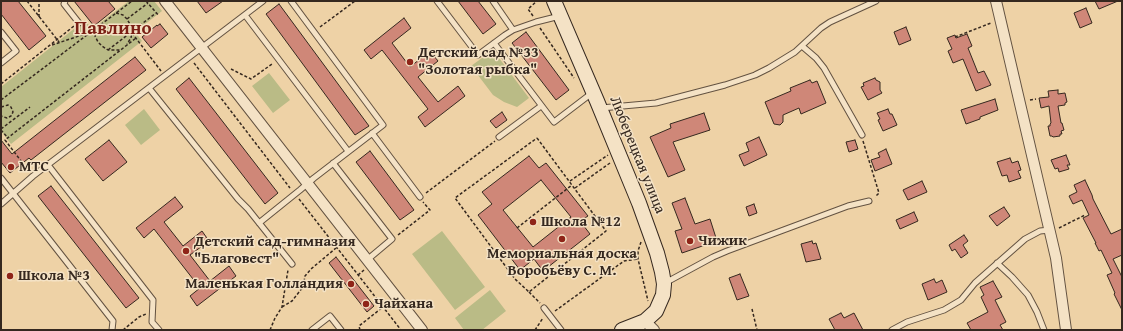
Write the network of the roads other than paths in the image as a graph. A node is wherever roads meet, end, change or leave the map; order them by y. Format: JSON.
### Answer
{"nodes":[{"id":1,"x":65,"y":1,"type":"edge"},
{"id":2,"x":165,"y":1,"type":"edge"},
{"id":3,"x":262,"y":1,"type":"edge"},
{"id":4,"x":291,"y":1,"type":"edge"},
{"id":5,"x":438,"y":1,"type":"edge"},
{"id":6,"x":492,"y":1,"type":"edge"},
{"id":7,"x":554,"y":1,"type":"edge"},
{"id":8,"x":876,"y":1,"type":"edge"},
{"id":9,"x":996,"y":1,"type":"edge"},
{"id":10,"x":245,"y":15,"type":"junction"},
{"id":11,"x":561,"y":16,"type":"junction"},
{"id":12,"x":79,"y":23,"type":"road end"},
{"id":13,"x":514,"y":30,"type":"junction"},
{"id":14,"x":1,"y":32,"type":"edge"},
{"id":15,"x":494,"y":42,"type":"junction"},
{"id":16,"x":802,"y":46,"type":"junction"},
{"id":17,"x":202,"y":48,"type":"junction"},
{"id":18,"x":1,"y":63,"type":"edge"},
{"id":19,"x":149,"y":88,"type":"junction"},
{"id":20,"x":594,"y":92,"type":"junction"},
{"id":21,"x":542,"y":106,"type":"junction"},
{"id":22,"x":600,"y":108,"type":"junction"},
{"id":23,"x":372,"y":133,"type":"junction"},
{"id":24,"x":862,"y":136,"type":"road end"},
{"id":25,"x":499,"y":137,"type":"road end"},
{"id":26,"x":348,"y":151,"type":"junction"},
{"id":27,"x":333,"y":163,"type":"junction"},
{"id":28,"x":48,"y":165,"type":"junction"},
{"id":29,"x":1,"y":178,"type":"edge"},
{"id":30,"x":308,"y":184,"type":"junction"},
{"id":31,"x":13,"y":194,"type":"junction"},
{"id":32,"x":420,"y":197,"type":"road end"},
{"id":33,"x":869,"y":201,"type":"road end"},
{"id":34,"x":1,"y":204,"type":"edge"},
{"id":35,"x":259,"y":223,"type":"junction"},
{"id":36,"x":1050,"y":230,"type":"junction"},
{"id":37,"x":367,"y":260,"type":"junction"},
{"id":38,"x":290,"y":262,"type":"road end"},
{"id":39,"x":997,"y":263,"type":"junction"},
{"id":40,"x":664,"y":284,"type":"junction"},
{"id":41,"x":544,"y":308,"type":"road end"},
{"id":42,"x":650,"y":322,"type":"edge"},
{"id":43,"x":112,"y":330,"type":"edge"},
{"id":44,"x":159,"y":330,"type":"edge"},
{"id":45,"x":312,"y":330,"type":"edge"},
{"id":46,"x":341,"y":330,"type":"edge"},
{"id":47,"x":422,"y":330,"type":"edge"},
{"id":48,"x":561,"y":330,"type":"edge"},
{"id":49,"x":622,"y":330,"type":"edge"},
{"id":50,"x":892,"y":330,"type":"edge"},
{"id":51,"x":1044,"y":330,"type":"edge"},
{"id":52,"x":1066,"y":330,"type":"edge"}],
"edges":[{"from":1,"to":12,"type":"lane"},
{"from":2,"to":17,"type":"street"},
{"from":3,"to":10,"type":"lane"},
{"from":4,"to":23,"type":"lane"},
{"from":5,"to":15,"type":"lane"},
{"from":6,"to":13,"type":"lane"},
{"from":7,"to":11,"type":"main road","name":"Люберецкая улица"},
{"from":8,"to":16,"type":"lane"},
{"from":9,"to":36,"type":"street"},
{"from":10,"to":17,"type":"lane"},
{"from":10,"to":26,"type":"lane"},
{"from":11,"to":13,"type":"lane"},
{"from":11,"to":20,"type":"main road","name":"Люберецкая улица"},
{"from":13,"to":15,"type":"lane"},
{"from":14,"to":18,"type":"lane"},
{"from":15,"to":21,"type":"lane"},
{"from":16,"to":22,"type":"lane"},
{"from":16,"to":24,"type":"lane"},
{"from":17,"to":19,"type":"lane"},
{"from":17,"to":30,"type":"street"},
{"from":19,"to":28,"type":"lane"},
{"from":19,"to":35,"type":"lane"},
{"from":20,"to":21,"type":"lane"},
{"from":20,"to":22,"type":"main road","name":"Люберецкая улица"},
{"from":21,"to":25,"type":"lane"},
{"from":22,"to":40,"type":"main road","name":"Люберецкая улица"},
{"from":23,"to":26,"type":"lane"},
{"from":23,"to":32,"type":"lane"},
{"from":26,"to":27,"type":"lane"},
{"from":27,"to":30,"type":"lane"},
{"from":27,"to":37,"type":"lane"},
{"from":28,"to":31,"type":"lane"},
{"from":28,"to":44,"type":"lane"},
{"from":29,"to":31,"type":"lane"},
{"from":30,"to":35,"type":"lane"},
{"from":30,"to":37,"type":"street"},
{"from":31,"to":34,"type":"lane"},
{"from":31,"to":43,"type":"lane"},
{"from":33,"to":40,"type":"lane"},
{"from":35,"to":38,"type":"lane"},
{"from":36,"to":39,"type":"lane"},
{"from":36,"to":52,"type":"street"},
{"from":37,"to":47,"type":"street"},
{"from":39,"to":50,"type":"lane"},
{"from":39,"to":51,"type":"lane"},
{"from":40,"to":42,"type":"main road","name":"Люберецкая улица"},
{"from":41,"to":48,"type":"lane"},
{"from":42,"to":49,"type":"main road"},
{"from":45,"to":46,"type":"lane"}]}
